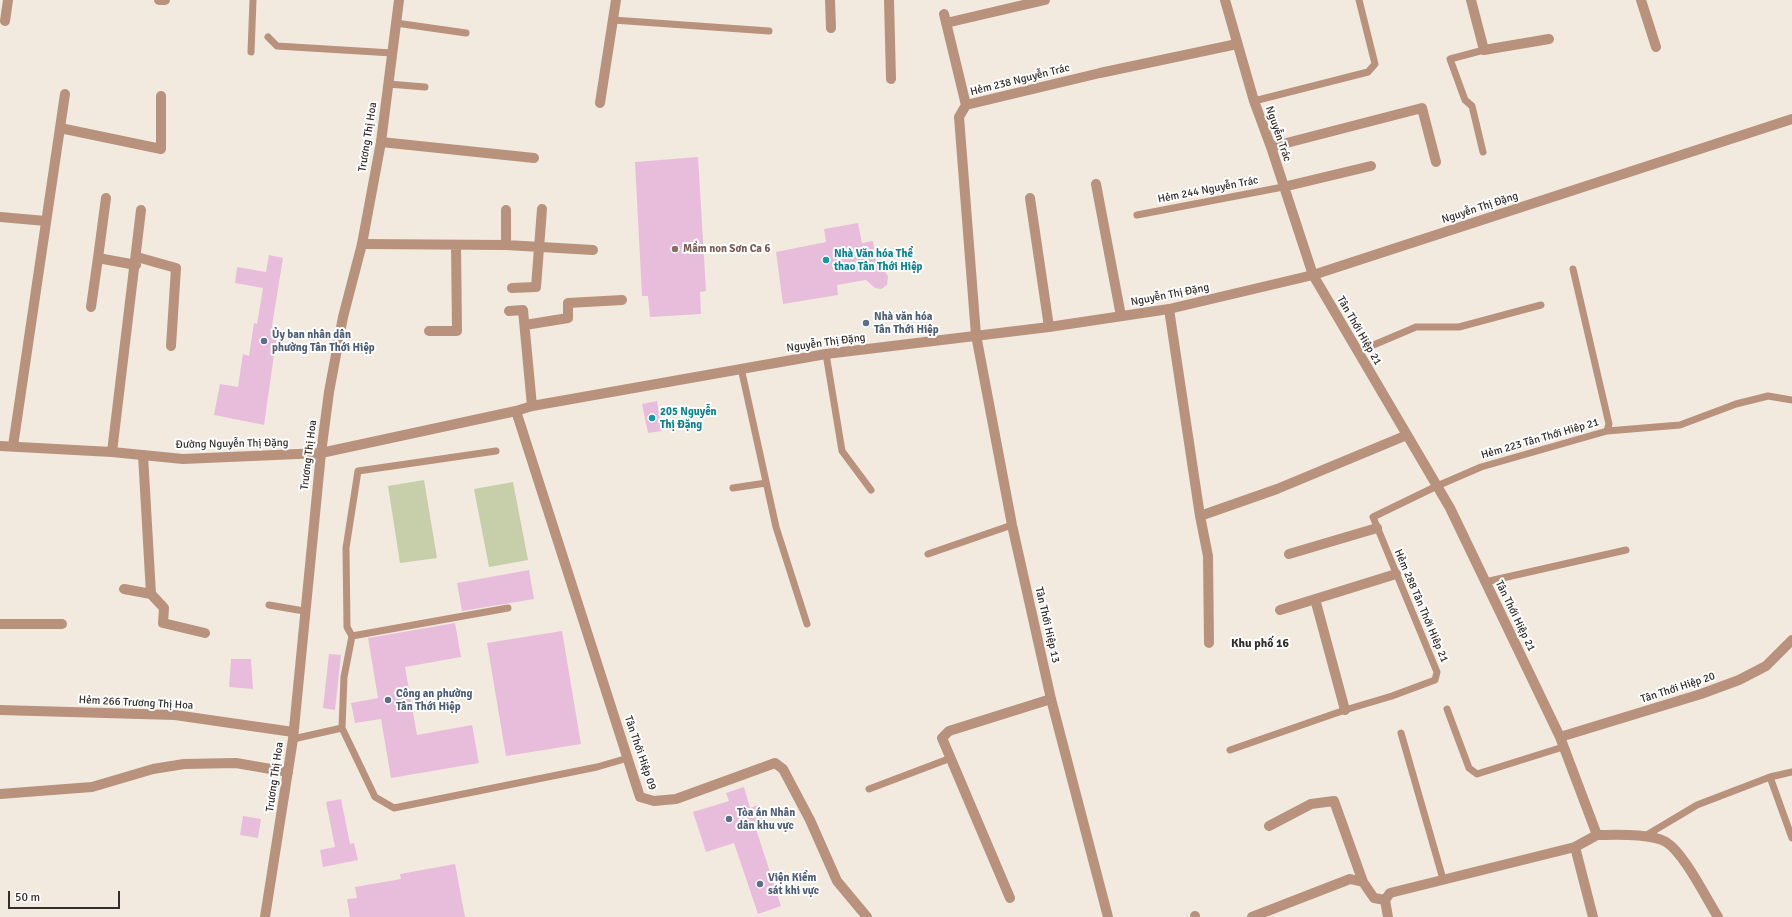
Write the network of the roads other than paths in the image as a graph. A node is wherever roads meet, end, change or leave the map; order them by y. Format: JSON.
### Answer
{"nodes":[{"id":1,"x":8,"y":0,"type":"edge"},
{"id":2,"x":159,"y":0,"type":"edge"},
{"id":3,"x":165,"y":0,"type":"edge"},
{"id":4,"x":253,"y":0,"type":"edge"},
{"id":5,"x":399,"y":0,"type":"edge"},
{"id":6,"x":616,"y":0,"type":"edge"},
{"id":7,"x":830,"y":0,"type":"edge"},
{"id":8,"x":889,"y":0,"type":"edge"},
{"id":9,"x":1045,"y":0,"type":"edge"},
{"id":10,"x":1225,"y":0,"type":"edge"},
{"id":11,"x":1359,"y":0,"type":"edge"},
{"id":12,"x":1471,"y":0,"type":"edge"},
{"id":13,"x":1641,"y":0,"type":"edge"},
{"id":14,"x":613,"y":20,"type":"junction"},
{"id":15,"x":5,"y":21,"type":"dead end"},
{"id":16,"x":396,"y":23,"type":"junction"},
{"id":17,"x":831,"y":28,"type":"dead end"},
{"id":18,"x":769,"y":31,"type":"dead end"},
{"id":19,"x":466,"y":33,"type":"dead end"},
{"id":20,"x":268,"y":37,"type":"dead end"},
{"id":21,"x":1549,"y":39,"type":"dead end"},
{"id":22,"x":1236,"y":44,"type":"junction"},
{"id":23,"x":1656,"y":47,"type":"dead end"},
{"id":24,"x":1484,"y":50,"type":"junction"},
{"id":25,"x":252,"y":52,"type":"dead end"},
{"id":26,"x":392,"y":53,"type":"junction"},
{"id":27,"x":891,"y":79,"type":"dead end"},
{"id":28,"x":388,"y":84,"type":"junction"},
{"id":29,"x":425,"y":87,"type":"dead end"},
{"id":30,"x":65,"y":94,"type":"dead end"},
{"id":31,"x":161,"y":96,"type":"dead end"},
{"id":32,"x":1254,"y":101,"type":"junction"},
{"id":33,"x":600,"y":103,"type":"dead end"},
{"id":34,"x":966,"y":105,"type":"junction"},
{"id":35,"x":1792,"y":119,"type":"edge"},
{"id":36,"x":60,"y":128,"type":"junction"},
{"id":37,"x":381,"y":142,"type":"junction"},
{"id":38,"x":1271,"y":147,"type":"junction"},
{"id":39,"x":1483,"y":152,"type":"dead end"},
{"id":40,"x":534,"y":158,"type":"dead end"},
{"id":41,"x":1436,"y":162,"type":"dead end"},
{"id":42,"x":1371,"y":166,"type":"dead end"},
{"id":43,"x":1096,"y":184,"type":"dead end"},
{"id":44,"x":1283,"y":187,"type":"junction"},
{"id":45,"x":106,"y":198,"type":"dead end"},
{"id":46,"x":1030,"y":198,"type":"dead end"},
{"id":47,"x":542,"y":209,"type":"dead end"},
{"id":48,"x":142,"y":210,"type":"dead end"},
{"id":49,"x":506,"y":210,"type":"dead end"},
{"id":50,"x":1137,"y":215,"type":"dead end"},
{"id":51,"x":0,"y":217,"type":"edge"},
{"id":52,"x":46,"y":221,"type":"junction"},
{"id":53,"x":362,"y":244,"type":"junction"},
{"id":54,"x":456,"y":244,"type":"junction"},
{"id":55,"x":506,"y":245,"type":"junction"},
{"id":56,"x":539,"y":247,"type":"junction"},
{"id":57,"x":593,"y":250,"type":"dead end"},
{"id":58,"x":98,"y":258,"type":"junction"},
{"id":59,"x":136,"y":261,"type":"junction"},
{"id":60,"x":1573,"y":269,"type":"dead end"},
{"id":61,"x":1313,"y":275,"type":"junction"},
{"id":62,"x":512,"y":288,"type":"dead end"},
{"id":63,"x":622,"y":300,"type":"dead end"},
{"id":64,"x":1541,"y":305,"type":"dead end"},
{"id":65,"x":91,"y":307,"type":"dead end"},
{"id":66,"x":1169,"y":309,"type":"junction"},
{"id":67,"x":508,"y":311,"type":"dead end"},
{"id":68,"x":1121,"y":316,"type":"junction"},
{"id":69,"x":525,"y":325,"type":"junction"},
{"id":70,"x":1049,"y":327,"type":"junction"},
{"id":71,"x":429,"y":331,"type":"dead end"},
{"id":72,"x":976,"y":335,"type":"junction"},
{"id":73,"x":171,"y":346,"type":"dead end"},
{"id":74,"x":1357,"y":352,"type":"junction"},
{"id":75,"x":826,"y":354,"type":"junction"},
{"id":76,"x":741,"y":368,"type":"junction"},
{"id":77,"x":1792,"y":400,"type":"edge"},
{"id":78,"x":532,"y":406,"type":"junction"},
{"id":79,"x":516,"y":412,"type":"junction"},
{"id":80,"x":1608,"y":431,"type":"junction"},
{"id":81,"x":1406,"y":435,"type":"junction"},
{"id":82,"x":0,"y":446,"type":"edge"},
{"id":83,"x":13,"y":446,"type":"junction"},
{"id":84,"x":496,"y":451,"type":"dead end"},
{"id":85,"x":112,"y":452,"type":"junction"},
{"id":86,"x":321,"y":453,"type":"junction"},
{"id":87,"x":143,"y":455,"type":"junction"},
{"id":88,"x":766,"y":483,"type":"junction"},
{"id":89,"x":1437,"y":486,"type":"junction"},
{"id":90,"x":733,"y":488,"type":"dead end"},
{"id":91,"x":871,"y":490,"type":"dead end"},
{"id":92,"x":1200,"y":516,"type":"junction"},
{"id":93,"x":1012,"y":525,"type":"junction"},
{"id":94,"x":1377,"y":528,"type":"junction"},
{"id":95,"x":1626,"y":550,"type":"dead end"},
{"id":96,"x":928,"y":554,"type":"dead end"},
{"id":97,"x":1289,"y":554,"type":"dead end"},
{"id":98,"x":1396,"y":574,"type":"junction"},
{"id":99,"x":1485,"y":582,"type":"junction"},
{"id":100,"x":124,"y":589,"type":"dead end"},
{"id":101,"x":151,"y":594,"type":"junction"},
{"id":102,"x":1315,"y":599,"type":"junction"},
{"id":103,"x":269,"y":605,"type":"dead end"},
{"id":104,"x":508,"y":608,"type":"dead end"},
{"id":105,"x":1280,"y":610,"type":"dead end"},
{"id":106,"x":304,"y":611,"type":"junction"},
{"id":107,"x":0,"y":624,"type":"edge"},
{"id":108,"x":62,"y":624,"type":"dead end"},
{"id":109,"x":807,"y":624,"type":"dead end"},
{"id":110,"x":205,"y":633,"type":"dead end"},
{"id":111,"x":352,"y":636,"type":"junction"},
{"id":112,"x":1792,"y":640,"type":"edge"},
{"id":113,"x":1209,"y":643,"type":"dead end"},
{"id":114,"x":1051,"y":699,"type":"junction"},
{"id":115,"x":1447,"y":709,"type":"dead end"},
{"id":116,"x":0,"y":710,"type":"edge"},
{"id":117,"x":1345,"y":710,"type":"junction"},
{"id":118,"x":342,"y":728,"type":"junction"},
{"id":119,"x":1401,"y":733,"type":"dead end"},
{"id":120,"x":293,"y":736,"type":"junction"},
{"id":121,"x":1560,"y":737,"type":"junction"},
{"id":122,"x":1563,"y":747,"type":"junction"},
{"id":123,"x":1230,"y":750,"type":"dead end"},
{"id":124,"x":628,"y":758,"type":"junction"},
{"id":125,"x":951,"y":758,"type":"junction"},
{"id":126,"x":288,"y":772,"type":"junction"},
{"id":127,"x":1792,"y":772,"type":"edge"},
{"id":128,"x":1770,"y":777,"type":"junction"},
{"id":129,"x":869,"y":789,"type":"dead end"},
{"id":130,"x":0,"y":794,"type":"edge"},
{"id":131,"x":1269,"y":826,"type":"dead end"},
{"id":132,"x":1596,"y":835,"type":"junction"},
{"id":133,"x":1645,"y":836,"type":"junction"},
{"id":134,"x":1792,"y":838,"type":"edge"},
{"id":135,"x":1575,"y":847,"type":"junction"},
{"id":136,"x":1443,"y":880,"type":"junction"},
{"id":137,"x":1363,"y":882,"type":"junction"},
{"id":138,"x":1010,"y":898,"type":"dead end"},
{"id":139,"x":1385,"y":900,"type":"junction"},
{"id":140,"x":265,"y":917,"type":"edge"},
{"id":141,"x":867,"y":917,"type":"edge"},
{"id":142,"x":1108,"y":917,"type":"edge"},
{"id":143,"x":1252,"y":917,"type":"edge"},
{"id":144,"x":1388,"y":917,"type":"edge"},
{"id":145,"x":1592,"y":917,"type":"edge"},
{"id":146,"x":1718,"y":917,"type":"edge"}],
"edges":[{"from":1,"to":15,"type":"street"},
{"from":2,"to":3,"type":"street"},
{"from":4,"to":25,"type":"lane"},
{"from":5,"to":16,"type":"street","name":"Trương Thị Hoa"},
{"from":6,"to":14,"type":"street"},
{"from":7,"to":17,"type":"street"},
{"from":8,"to":27,"type":"street"},
{"from":9,"to":34,"type":"street"},
{"from":10,"to":22,"type":"street","name":"Nguyễn Trác"},
{"from":11,"to":32,"type":"lane"},
{"from":12,"to":24,"type":"street"},
{"from":13,"to":23,"type":"street"},
{"from":14,"to":18,"type":"lane"},
{"from":14,"to":33,"type":"street"},
{"from":16,"to":19,"type":"lane"},
{"from":16,"to":26,"type":"street","name":"Trương Thị Hoa"},
{"from":20,"to":26,"type":"lane"},
{"from":21,"to":24,"type":"street"},
{"from":22,"to":32,"type":"street","name":"Nguyễn Trác"},
{"from":22,"to":34,"type":"street","name":"Hẻm 238 Nguyễn Trác"},
{"from":24,"to":39,"type":"lane"},
{"from":26,"to":28,"type":"street","name":"Trương Thị Hoa"},
{"from":28,"to":29,"type":"lane"},
{"from":28,"to":37,"type":"street","name":"Trương Thị Hoa"},
{"from":30,"to":36,"type":"street"},
{"from":31,"to":36,"type":"street"},
{"from":32,"to":38,"type":"street","name":"Nguyễn Trác"},
{"from":34,"to":72,"type":"street","name":"Hẻm 238 Nguyễn Trác"},
{"from":35,"to":61,"type":"street","name":"Nguyễn Thị Đặng"},
{"from":36,"to":52,"type":"street"},
{"from":37,"to":40,"type":"street"},
{"from":37,"to":53,"type":"street","name":"Trương Thị Hoa"},
{"from":38,"to":41,"type":"street"},
{"from":38,"to":44,"type":"street","name":"Nguyễn Trác"},
{"from":42,"to":44,"type":"street"},
{"from":43,"to":68,"type":"street"},
{"from":44,"to":50,"type":"lane","name":"Hẻm 244 Nguyễn Trác"},
{"from":44,"to":61,"type":"street","name":"Nguyễn Trác"},
{"from":45,"to":58,"type":"street"},
{"from":46,"to":70,"type":"street"},
{"from":47,"to":56,"type":"street"},
{"from":48,"to":59,"type":"street"},
{"from":49,"to":55,"type":"street"},
{"from":51,"to":52,"type":"street"},
{"from":52,"to":83,"type":"street"},
{"from":53,"to":54,"type":"street"},
{"from":53,"to":86,"type":"street","name":"Trương Thị Hoa"},
{"from":54,"to":55,"type":"street"},
{"from":54,"to":71,"type":"street"},
{"from":55,"to":56,"type":"street"},
{"from":56,"to":57,"type":"street"},
{"from":56,"to":62,"type":"street"},
{"from":58,"to":59,"type":"street"},
{"from":58,"to":65,"type":"street"},
{"from":59,"to":73,"type":"street"},
{"from":59,"to":85,"type":"street"},
{"from":60,"to":80,"type":"lane","name":"Hẻm 223 Tân Thới Hiêp 21"},
{"from":61,"to":66,"type":"street","name":"Nguyễn Thị Đặng"},
{"from":61,"to":74,"type":"street","name":"Tân Thới Hiệp 21"},
{"from":63,"to":69,"type":"street"},
{"from":64,"to":74,"type":"lane"},
{"from":66,"to":68,"type":"street","name":"Nguyễn Thị Đặng"},
{"from":66,"to":92,"type":"street"},
{"from":67,"to":69,"type":"street"},
{"from":68,"to":70,"type":"street","name":"Nguyễn Thị Đặng"},
{"from":69,"to":78,"type":"street"},
{"from":70,"to":72,"type":"street","name":"Nguyễn Thị Đặng"},
{"from":72,"to":75,"type":"street","name":"Nguyễn Thị Đặng"},
{"from":72,"to":93,"type":"street","name":"Tân Thới Hiệp 13"},
{"from":74,"to":81,"type":"street","name":"Tân Thới Hiệp 21"},
{"from":75,"to":76,"type":"street","name":"Nguyễn Thị Đặng"},
{"from":75,"to":91,"type":"lane"},
{"from":76,"to":78,"type":"street","name":"Nguyễn Thị Đặng"},
{"from":76,"to":88,"type":"lane"},
{"from":77,"to":80,"type":"lane"},
{"from":78,"to":79,"type":"street","name":"Đường Nguyễn Thị Đặng"},
{"from":79,"to":86,"type":"street","name":"Đường Nguyễn Thị Đặng"},
{"from":79,"to":124,"type":"street","name":"Tân Thới Hiệp 09"},
{"from":80,"to":89,"type":"lane","name":"Hẻm 223 Tân Thới Hiêp 21"},
{"from":81,"to":89,"type":"street","name":"Tân Thới Hiệp 21"},
{"from":81,"to":92,"type":"street"},
{"from":82,"to":83,"type":"street","name":"Đường Nguyễn Thị Đặng"},
{"from":83,"to":85,"type":"street","name":"Đường Nguyễn Thị Đặng"},
{"from":84,"to":111,"type":"lane"},
{"from":85,"to":87,"type":"street","name":"Đường Nguyễn Thị Đặng"},
{"from":86,"to":87,"type":"street","name":"Đường Nguyễn Thị Đặng"},
{"from":86,"to":106,"type":"street","name":"Trương Thị Hoa"},
{"from":87,"to":101,"type":"street"},
{"from":88,"to":90,"type":"lane"},
{"from":88,"to":109,"type":"lane"},
{"from":89,"to":94,"type":"lane"},
{"from":89,"to":99,"type":"street","name":"Tân Thới Hiệp 21"},
{"from":92,"to":113,"type":"street"},
{"from":93,"to":96,"type":"lane"},
{"from":93,"to":114,"type":"street","name":"Tân Thới Hiệp 13"},
{"from":94,"to":97,"type":"street"},
{"from":94,"to":98,"type":"lane","name":"Hẻm 288 Tân Thới Hiêp 21"},
{"from":95,"to":99,"type":"lane"},
{"from":98,"to":102,"type":"street"},
{"from":98,"to":117,"type":"lane","name":"Hẻm 288 Tân Thới Hiêp 21"},
{"from":99,"to":121,"type":"street","name":"Tân Thới Hiệp 21"},
{"from":100,"to":101,"type":"street"},
{"from":101,"to":110,"type":"street"},
{"from":102,"to":105,"type":"street"},
{"from":102,"to":117,"type":"street"},
{"from":103,"to":106,"type":"lane"},
{"from":104,"to":111,"type":"lane"},
{"from":106,"to":120,"type":"street","name":"Trương Thị Hoa"},
{"from":107,"to":108,"type":"street"},
{"from":111,"to":118,"type":"lane"},
{"from":112,"to":121,"type":"street","name":"Tân Thới Hiệp 20"},
{"from":114,"to":125,"type":"street"},
{"from":114,"to":142,"type":"street","name":"Tân Thới Hiệp 13"},
{"from":115,"to":122,"type":"lane"},
{"from":116,"to":120,"type":"street","name":"Hẻm 266 Trương Thị Hoa"},
{"from":117,"to":123,"type":"lane","name":"Hẻm 288 Tân Thới Hiêp 21"},
{"from":118,"to":120,"type":"lane"},
{"from":118,"to":124,"type":"lane"},
{"from":119,"to":136,"type":"lane"},
{"from":120,"to":126,"type":"street","name":"Trương Thị Hoa"},
{"from":121,"to":122,"type":"street","name":"Tân Thới Hiệp 21"},
{"from":122,"to":132,"type":"street","name":"Tân Thới Hiệp 21"},
{"from":124,"to":141,"type":"street","name":"Tân Thới Hiệp 09"},
{"from":125,"to":129,"type":"lane"},
{"from":125,"to":138,"type":"street"},
{"from":126,"to":130,"type":"street"},
{"from":126,"to":140,"type":"street","name":"Trương Thị Hoa"},
{"from":127,"to":128,"type":"lane"},
{"from":128,"to":133,"type":"lane"},
{"from":128,"to":134,"type":"lane"},
{"from":131,"to":137,"type":"street"},
{"from":132,"to":133,"type":"street"},
{"from":132,"to":135,"type":"street"},
{"from":133,"to":146,"type":"street"},
{"from":135,"to":136,"type":"street"},
{"from":135,"to":145,"type":"street"},
{"from":136,"to":139,"type":"street"},
{"from":137,"to":139,"type":"street"},
{"from":137,"to":143,"type":"street"},
{"from":139,"to":144,"type":"street"}]}
